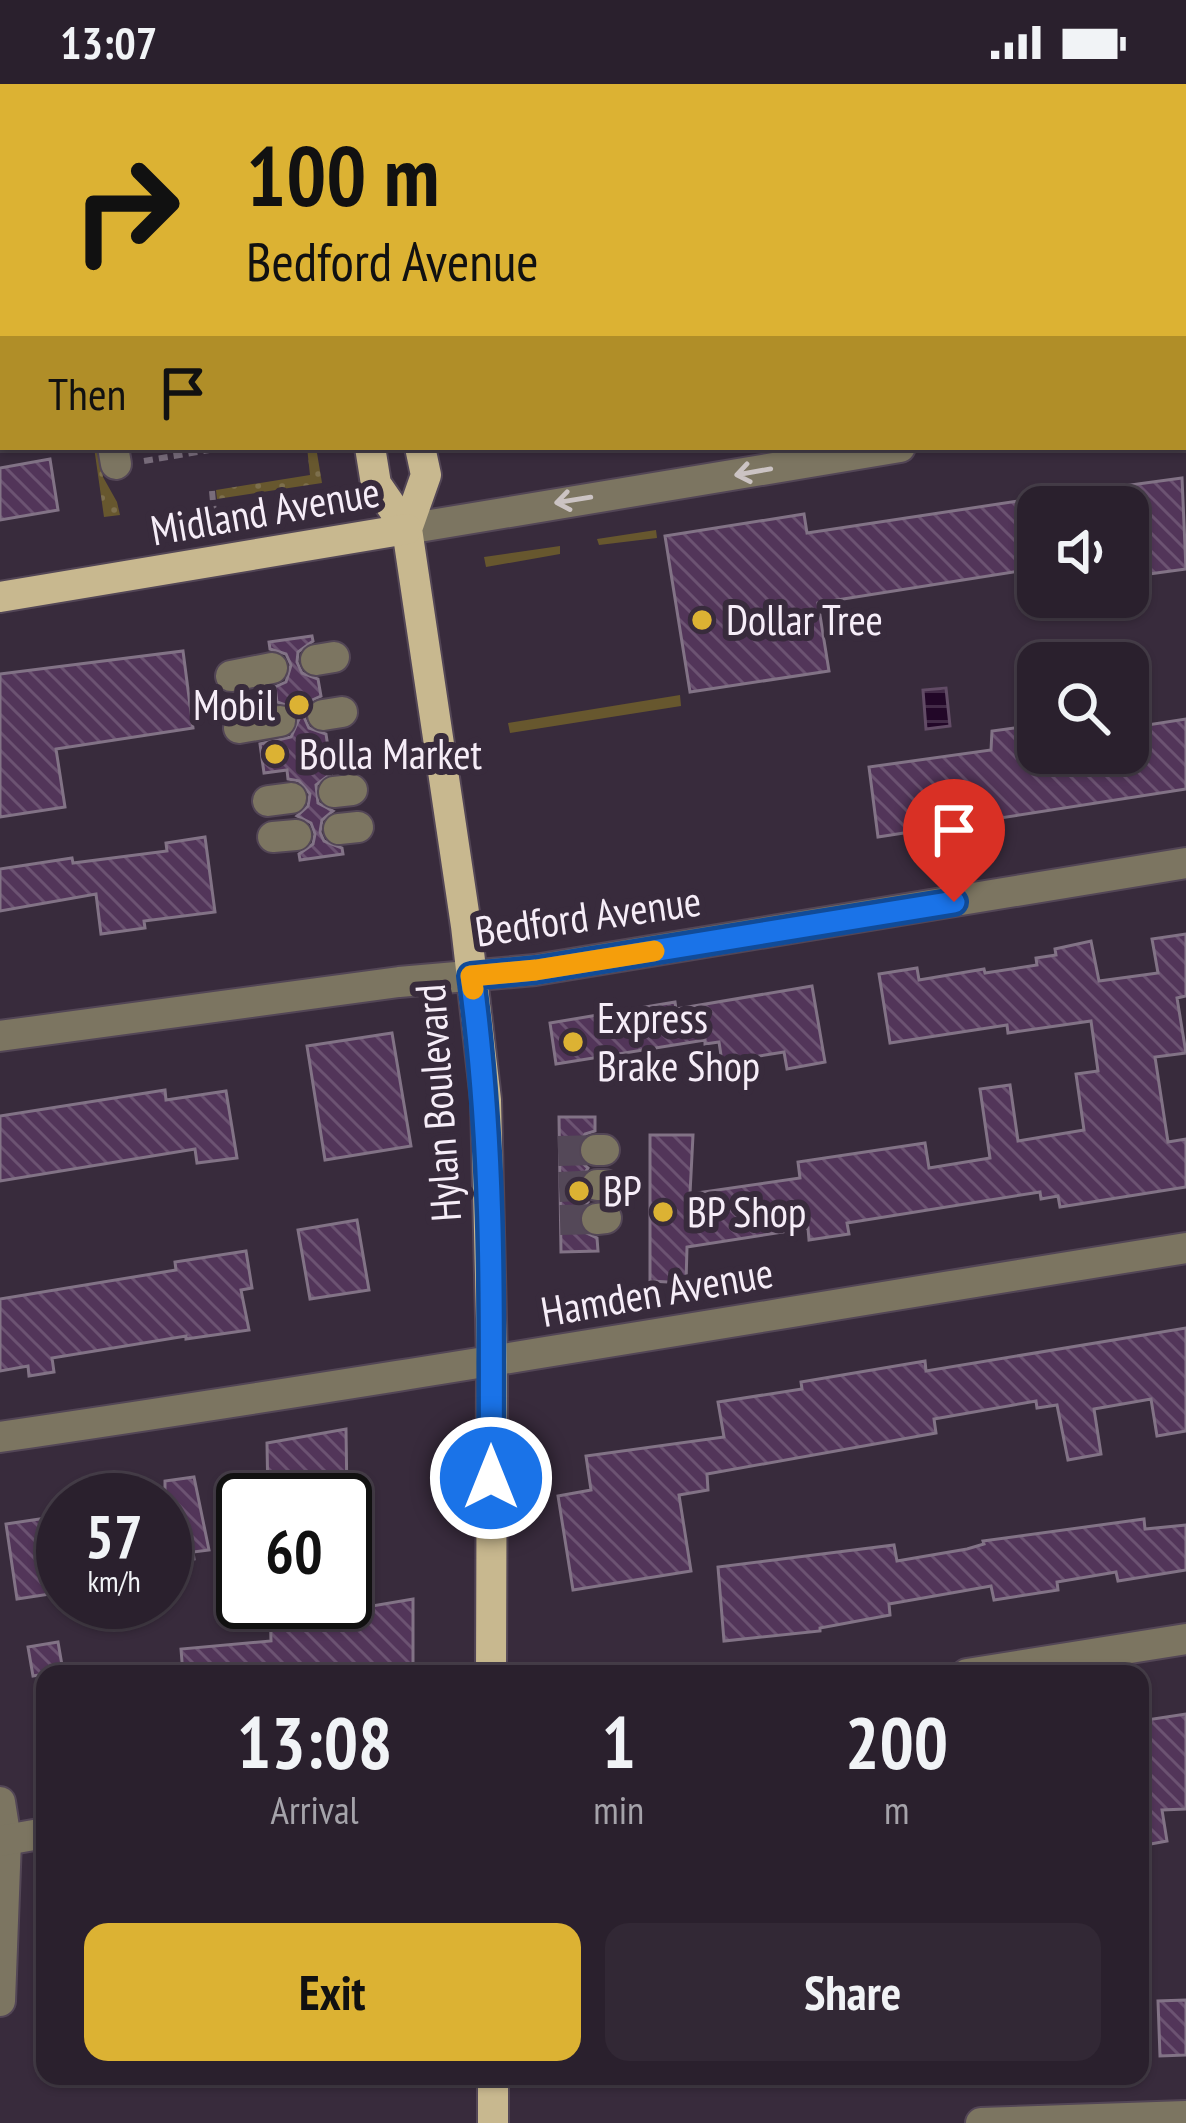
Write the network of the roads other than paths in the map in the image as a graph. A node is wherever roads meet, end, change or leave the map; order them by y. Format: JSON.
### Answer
{"nodes":[{"id":1,"x":370,"y":450,"type":"edge"},
{"id":2,"x":421,"y":450,"type":"edge"},
{"id":3,"x":882,"y":450,"type":"edge"},
{"id":4,"x":407,"y":529,"type":"junction"},
{"id":5,"x":0,"y":597,"type":"edge"},
{"id":6,"x":272,"y":668,"type":"dead end"},
{"id":7,"x":231,"y":676,"type":"dead end"},
{"id":8,"x":280,"y":721,"type":"dead end"},
{"id":9,"x":239,"y":728,"type":"dead end"},
{"id":10,"x":1186,"y":863,"type":"edge"},
{"id":11,"x":471,"y":976,"type":"junction"},
{"id":12,"x":0,"y":1036,"type":"edge"},
{"id":13,"x":1186,"y":1248,"type":"edge"},
{"id":14,"x":492,"y":1362,"type":"junction"},
{"id":15,"x":0,"y":1437,"type":"edge"},
{"id":16,"x":1186,"y":1639,"type":"edge"},
{"id":17,"x":491,"y":1665,"type":"edge"},
{"id":18,"x":1024,"y":1665,"type":"edge"},
{"id":19,"x":0,"y":1802,"type":"edge"},
{"id":20,"x":36,"y":1834,"type":"edge"},
{"id":21,"x":3,"y":1840,"type":"edge"},
{"id":22,"x":0,"y":2001,"type":"edge"},
{"id":23,"x":493,"y":2085,"type":"edge"},
{"id":24,"x":1186,"y":2116,"type":"edge"},
{"id":25,"x":493,"y":2123,"type":"edge"},
{"id":26,"x":980,"y":2123,"type":"edge"}],
"edges":[{"from":1,"to":4,"type":"main road","name":"Hylan Boulevard"},
{"from":2,"to":4,"type":"main road","name":"Hylan Boulevard"},
{"from":3,"to":4,"type":"street","name":"Midland Avenue","one_way":true},
{"from":4,"to":5,"type":"main road","name":"Midland Avenue"},
{"from":4,"to":11,"type":"main road","name":"Hylan Boulevard"},
{"from":6,"to":7,"type":"street"},
{"from":8,"to":9,"type":"street"},
{"from":10,"to":11,"type":"street","name":"Bedford Avenue"},
{"from":11,"to":12,"type":"street","name":"Bedford Avenue"},
{"from":11,"to":14,"type":"main road","name":"Hylan Boulevard"},
{"from":13,"to":14,"type":"street","name":"Hamden Avenue"},
{"from":14,"to":15,"type":"street","name":"Hamden Avenue"},
{"from":14,"to":17,"type":"main road","name":"Hylan Boulevard"},
{"from":16,"to":18,"type":"street"},
{"from":19,"to":21,"type":"street"},
{"from":20,"to":21,"type":"street"},
{"from":21,"to":22,"type":"street"},
{"from":23,"to":25,"type":"main road"},
{"from":24,"to":26,"type":"street"}]}
